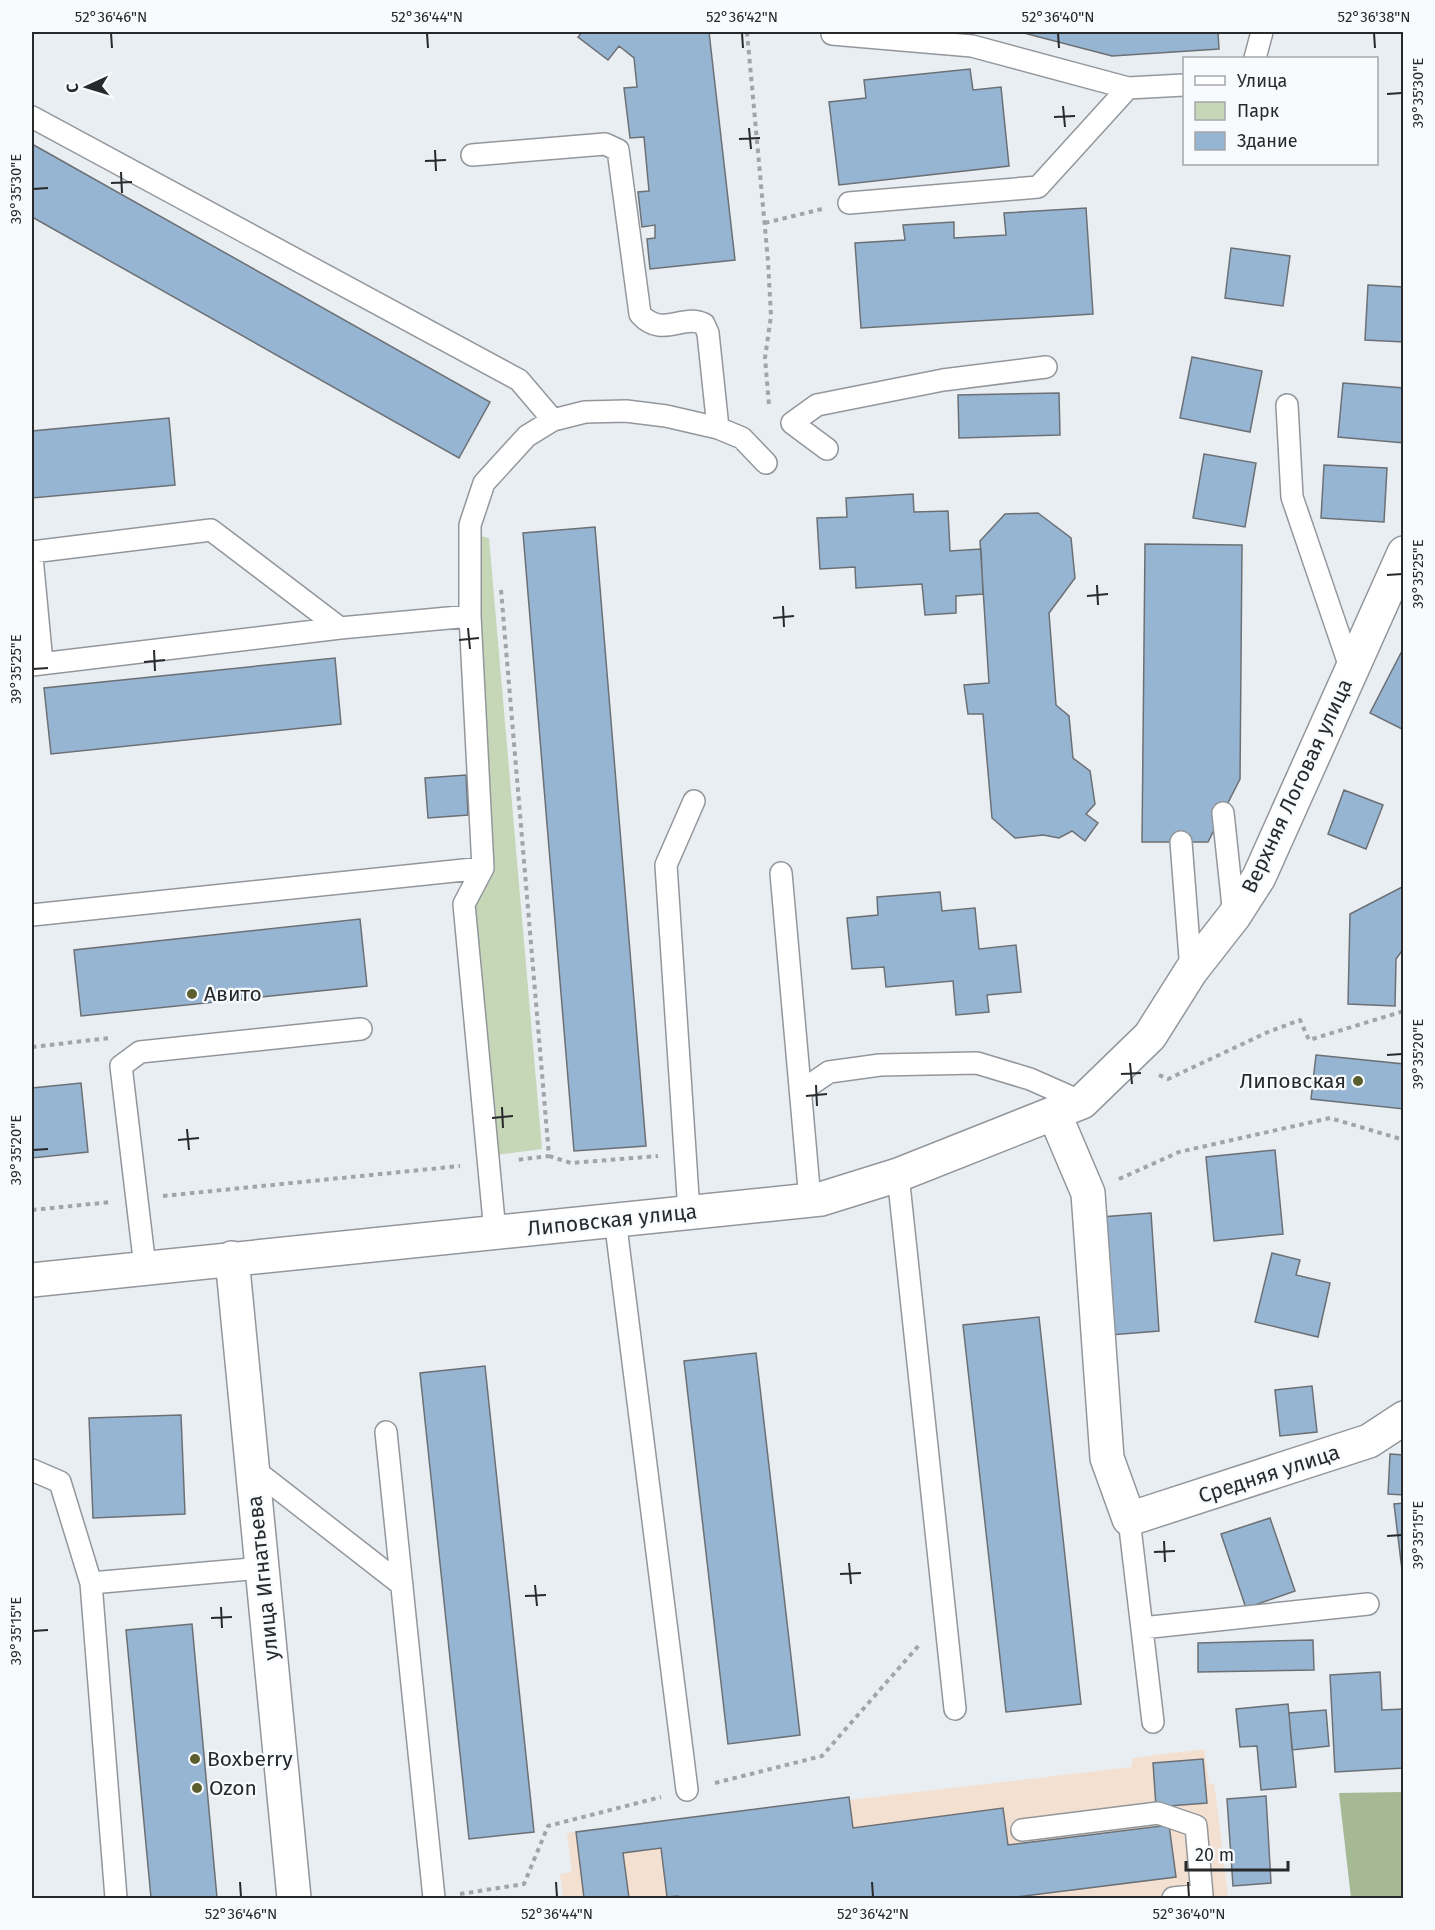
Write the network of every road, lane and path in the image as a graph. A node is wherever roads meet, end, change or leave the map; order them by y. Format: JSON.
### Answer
{"nodes":[{"id":1,"x":747,"y":32,"type":"edge"},
{"id":2,"x":1262,"y":32,"type":"edge"},
{"id":3,"x":832,"y":34,"type":"dead end"},
{"id":4,"x":1255,"y":57,"type":"edge"},
{"id":5,"x":1183,"y":85,"type":"edge"},
{"id":6,"x":1128,"y":88,"type":"junction"},
{"id":7,"x":32,"y":117,"type":"edge"},
{"id":8,"x":472,"y":155,"type":"dead end"},
{"id":9,"x":849,"y":202,"type":"joint"},
{"id":10,"x":765,"y":223,"type":"junction"},
{"id":11,"x":1046,"y":367,"type":"dead end"},
{"id":12,"x":1287,"y":405,"type":"dead end"},
{"id":13,"x":770,"y":407,"type":"dead end"},
{"id":14,"x":553,"y":420,"type":"junction"},
{"id":15,"x":718,"y":428,"type":"junction"},
{"id":16,"x":827,"y":449,"type":"dead end"},
{"id":17,"x":766,"y":463,"type":"dead end"},
{"id":18,"x":32,"y":552,"type":"edge"},
{"id":19,"x":1404,"y":553,"type":"edge"},
{"id":20,"x":32,"y":557,"type":"edge"},
{"id":21,"x":501,"y":590,"type":"dead end"},
{"id":22,"x":470,"y":616,"type":"junction"},
{"id":23,"x":340,"y":628,"type":"junction"},
{"id":24,"x":37,"y":664,"type":"edge"},
{"id":25,"x":1351,"y":670,"type":"junction"},
{"id":26,"x":694,"y":801,"type":"dead end"},
{"id":27,"x":1223,"y":813,"type":"dead end"},
{"id":28,"x":1181,"y":842,"type":"dead end"},
{"id":29,"x":483,"y":868,"type":"junction"},
{"id":30,"x":780,"y":873,"type":"dead end"},
{"id":31,"x":32,"y":915,"type":"edge"},
{"id":32,"x":1234,"y":916,"type":"junction"},
{"id":33,"x":1191,"y":971,"type":"junction"},
{"id":34,"x":1404,"y":1011,"type":"edge"},
{"id":35,"x":361,"y":1029,"type":"dead end"},
{"id":36,"x":1150,"y":1036,"type":"joint"},
{"id":37,"x":32,"y":1047,"type":"edge"},
{"id":38,"x":1124,"y":1062,"type":"junction"},
{"id":39,"x":121,"y":1066,"type":"junction"},
{"id":40,"x":801,"y":1091,"type":"junction"},
{"id":41,"x":1068,"y":1107,"type":"junction"},
{"id":42,"x":1404,"y":1140,"type":"edge"},
{"id":43,"x":685,"y":1154,"type":"junction"},
{"id":44,"x":549,"y":1156,"type":"junction"},
{"id":45,"x":489,"y":1163,"type":"junction"},
{"id":46,"x":898,"y":1175,"type":"junction"},
{"id":47,"x":1088,"y":1193,"type":"junction"},
{"id":48,"x":138,"y":1199,"type":"junction"},
{"id":49,"x":810,"y":1200,"type":"junction"},
{"id":50,"x":32,"y":1210,"type":"edge"},
{"id":51,"x":689,"y":1212,"type":"junction"},
{"id":52,"x":615,"y":1219,"type":"junction"},
{"id":53,"x":495,"y":1232,"type":"junction"},
{"id":54,"x":232,"y":1258,"type":"junction"},
{"id":55,"x":145,"y":1268,"type":"junction"},
{"id":56,"x":32,"y":1280,"type":"edge"},
{"id":57,"x":1404,"y":1418,"type":"edge"},
{"id":58,"x":386,"y":1432,"type":"dead end"},
{"id":59,"x":252,"y":1468,"type":"junction"},
{"id":60,"x":32,"y":1470,"type":"edge"},
{"id":61,"x":1129,"y":1519,"type":"junction"},
{"id":62,"x":262,"y":1568,"type":"junction"},
{"id":63,"x":91,"y":1583,"type":"junction"},
{"id":64,"x":402,"y":1585,"type":"junction"},
{"id":65,"x":1368,"y":1604,"type":"dead end"},
{"id":66,"x":1142,"y":1628,"type":"junction"},
{"id":67,"x":956,"y":1709,"type":"dead end"},
{"id":68,"x":1153,"y":1722,"type":"dead end"},
{"id":69,"x":687,"y":1790,"type":"dead end"},
{"id":70,"x":1022,"y":1830,"type":"dead end"},
{"id":71,"x":116,"y":1899,"type":"edge"},
{"id":72,"x":294,"y":1899,"type":"edge"},
{"id":73,"x":434,"y":1899,"type":"edge"},
{"id":74,"x":1173,"y":1899,"type":"edge"}],
"edges":[{"from":1,"to":10,"type":"path"},
{"from":2,"to":4,"type":"lane"},
{"from":3,"to":6,"type":"lane"},
{"from":5,"to":6,"type":"lane"},
{"from":6,"to":9,"type":"lane"},
{"from":7,"to":14,"type":"lane"},
{"from":8,"to":15,"type":"lane"},
{"from":9,"to":10,"type":"path"},
{"from":10,"to":13,"type":"path"},
{"from":11,"to":16,"type":"lane"},
{"from":12,"to":25,"type":"lane"},
{"from":14,"to":15,"type":"lane"},
{"from":14,"to":22,"type":"lane"},
{"from":15,"to":17,"type":"lane"},
{"from":18,"to":23,"type":"lane"},
{"from":19,"to":25,"type":"street","name":"Верхняя Логовая улица"},
{"from":20,"to":24,"type":"lane"},
{"from":21,"to":44,"type":"path"},
{"from":22,"to":23,"type":"lane"},
{"from":22,"to":29,"type":"lane"},
{"from":23,"to":24,"type":"lane"},
{"from":25,"to":32,"type":"street","name":"Верхняя Логовая улица"},
{"from":26,"to":43,"type":"lane"},
{"from":27,"to":32,"type":"lane"},
{"from":28,"to":33,"type":"lane"},
{"from":29,"to":31,"type":"lane"},
{"from":29,"to":45,"type":"lane"},
{"from":30,"to":40,"type":"lane"},
{"from":32,"to":33,"type":"street","name":"Верхняя Логовая улица"},
{"from":33,"to":36,"type":"street","name":"Верхняя Логовая улица"},
{"from":34,"to":38,"type":"path"},
{"from":35,"to":39,"type":"lane"},
{"from":36,"to":38,"type":"street","name":"Липовская улица"},
{"from":37,"to":39,"type":"path"},
{"from":38,"to":41,"type":"street","name":"Липовская улица"},
{"from":39,"to":48,"type":"lane"},
{"from":40,"to":41,"type":"lane"},
{"from":40,"to":49,"type":"lane"},
{"from":41,"to":46,"type":"street","name":"Липовская улица"},
{"from":41,"to":47,"type":"street"},
{"from":42,"to":47,"type":"path"},
{"from":43,"to":44,"type":"path"},
{"from":43,"to":51,"type":"lane"},
{"from":44,"to":45,"type":"path"},
{"from":45,"to":48,"type":"path"},
{"from":45,"to":53,"type":"lane"},
{"from":46,"to":49,"type":"street","name":"Липовская улица"},
{"from":46,"to":67,"type":"lane"},
{"from":47,"to":61,"type":"street"},
{"from":48,"to":50,"type":"path"},
{"from":48,"to":55,"type":"lane"},
{"from":49,"to":51,"type":"street","name":"Липовская улица"},
{"from":51,"to":52,"type":"street","name":"Липовская улица"},
{"from":52,"to":53,"type":"street","name":"Липовская улица"},
{"from":52,"to":69,"type":"lane"},
{"from":53,"to":54,"type":"street","name":"Липовская улица"},
{"from":54,"to":55,"type":"street","name":"Липовская улица"},
{"from":54,"to":59,"type":"street","name":"улица Игнатьева"},
{"from":55,"to":56,"type":"street","name":"Липовская улица"},
{"from":57,"to":61,"type":"street","name":"Средняя улица"},
{"from":58,"to":64,"type":"lane"},
{"from":59,"to":62,"type":"street","name":"улица Игнатьева"},
{"from":59,"to":64,"type":"lane"},
{"from":60,"to":63,"type":"lane"},
{"from":61,"to":66,"type":"lane"},
{"from":62,"to":63,"type":"lane"},
{"from":62,"to":72,"type":"street","name":"улица Игнатьева"},
{"from":63,"to":71,"type":"lane"},
{"from":64,"to":73,"type":"lane"},
{"from":65,"to":66,"type":"lane"},
{"from":66,"to":68,"type":"lane"},
{"from":70,"to":74,"type":"lane"}]}
